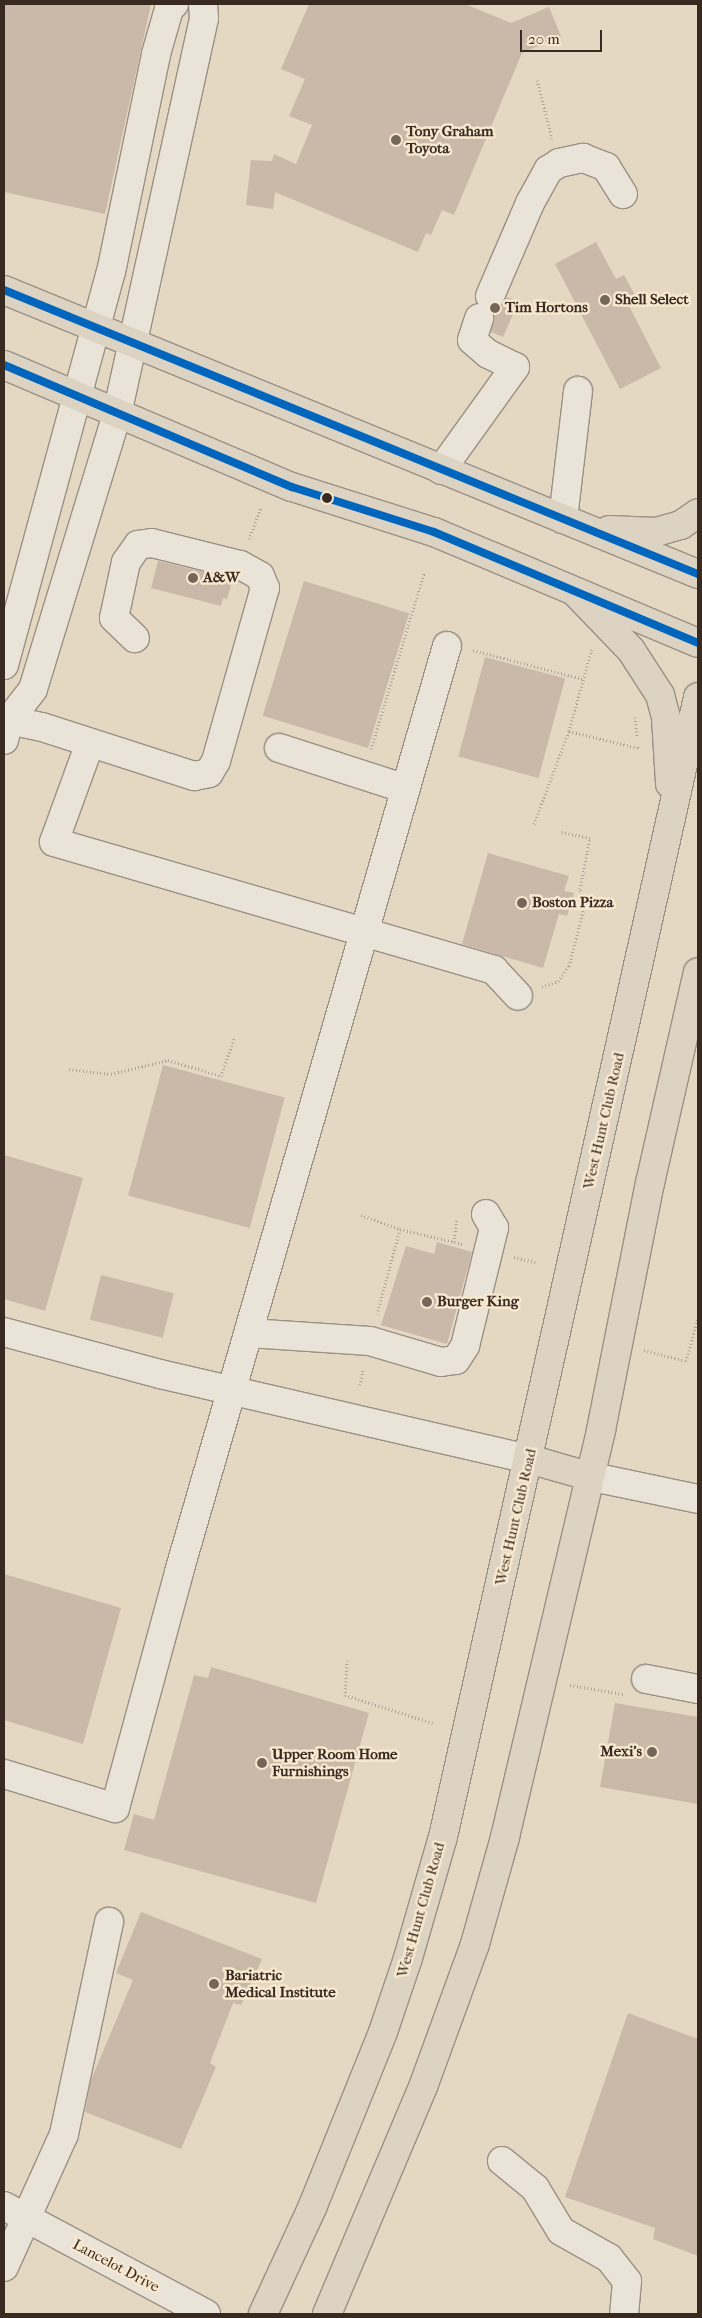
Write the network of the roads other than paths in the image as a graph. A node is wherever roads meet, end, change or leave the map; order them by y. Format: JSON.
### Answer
{"nodes":[{"id":1,"x":174,"y":4,"type":"edge"},
{"id":2,"x":203,"y":4,"type":"edge"},
{"id":3,"x":622,"y":194,"type":"dead end"},
{"id":4,"x":4,"y":290,"type":"edge"},
{"id":5,"x":94,"y":328,"type":"junction"},
{"id":6,"x":134,"y":343,"type":"junction"},
{"id":7,"x":4,"y":365,"type":"edge"},
{"id":8,"x":578,"y":391,"type":"dead end"},
{"id":9,"x":76,"y":397,"type":"junction"},
{"id":10,"x":117,"y":414,"type":"junction"},
{"id":11,"x":441,"y":470,"type":"junction"},
{"id":12,"x":698,"y":513,"type":"edge"},
{"id":13,"x":570,"y":523,"type":"junction"},
{"id":14,"x":698,"y":574,"type":"edge"},
{"id":15,"x":570,"y":586,"type":"junction"},
{"id":16,"x":135,"y":638,"type":"dead end"},
{"id":17,"x":698,"y":642,"type":"edge"},
{"id":18,"x":448,"y":646,"type":"road end"},
{"id":19,"x":4,"y":665,"type":"edge"},
{"id":20,"x":698,"y":697,"type":"edge"},
{"id":21,"x":5,"y":720,"type":"edge"},
{"id":22,"x":90,"y":743,"type":"junction"},
{"id":23,"x":280,"y":748,"type":"dead end"},
{"id":24,"x":406,"y":789,"type":"junction"},
{"id":25,"x":672,"y":818,"type":"junction"},
{"id":26,"x":365,"y":933,"type":"junction"},
{"id":27,"x":698,"y":972,"type":"edge"},
{"id":28,"x":518,"y":996,"type":"road end"},
{"id":29,"x":486,"y":1214,"type":"dead end"},
{"id":30,"x":4,"y":1332,"type":"edge"},
{"id":31,"x":250,"y":1333,"type":"junction"},
{"id":32,"x":232,"y":1391,"type":"junction"},
{"id":33,"x":530,"y":1459,"type":"junction"},
{"id":34,"x":588,"y":1476,"type":"junction"},
{"id":35,"x":698,"y":1499,"type":"edge"},
{"id":36,"x":646,"y":1678,"type":"road end"},
{"id":37,"x":698,"y":1689,"type":"edge"},
{"id":38,"x":4,"y":1774,"type":"edge"},
{"id":39,"x":109,"y":1922,"type":"dead end"},
{"id":40,"x":502,"y":2161,"type":"dead end"},
{"id":41,"x":15,"y":2212,"type":"edge"},
{"id":42,"x":4,"y":2267,"type":"edge"},
{"id":43,"x":206,"y":2314,"type":"edge"},
{"id":44,"x":263,"y":2314,"type":"edge"},
{"id":45,"x":327,"y":2314,"type":"edge"},
{"id":46,"x":624,"y":2314,"type":"edge"}],
"edges":[{"from":1,"to":5,"type":"street"},
{"from":2,"to":6,"type":"street"},
{"from":3,"to":11,"type":"street"},
{"from":4,"to":5,"type":"main road"},
{"from":5,"to":6,"type":"main road"},
{"from":5,"to":9,"type":"street"},
{"from":6,"to":10,"type":"street"},
{"from":6,"to":11,"type":"main road"},
{"from":7,"to":9,"type":"main road"},
{"from":8,"to":13,"type":"street"},
{"from":9,"to":10,"type":"main road"},
{"from":9,"to":19,"type":"street"},
{"from":10,"to":15,"type":"main road"},
{"from":10,"to":21,"type":"street"},
{"from":11,"to":13,"type":"main road"},
{"from":12,"to":13,"type":"main road"},
{"from":13,"to":14,"type":"main road"},
{"from":15,"to":17,"type":"main road"},
{"from":15,"to":25,"type":"main road"},
{"from":16,"to":22,"type":"street"},
{"from":18,"to":24,"type":"street"},
{"from":20,"to":25,"type":"main road","name":"West Hunt Club Road"},
{"from":21,"to":22,"type":"street"},
{"from":22,"to":26,"type":"street"},
{"from":23,"to":24,"type":"street"},
{"from":24,"to":26,"type":"street"},
{"from":25,"to":33,"type":"main road","name":"West Hunt Club Road"},
{"from":26,"to":28,"type":"street"},
{"from":26,"to":31,"type":"street"},
{"from":27,"to":34,"type":"main road"},
{"from":29,"to":31,"type":"street"},
{"from":30,"to":32,"type":"street"},
{"from":31,"to":32,"type":"street"},
{"from":32,"to":33,"type":"street"},
{"from":32,"to":38,"type":"street"},
{"from":33,"to":34,"type":"main road"},
{"from":33,"to":44,"type":"main road","name":"West Hunt Club Road"},
{"from":34,"to":35,"type":"street"},
{"from":34,"to":45,"type":"main road"},
{"from":36,"to":37,"type":"street"},
{"from":39,"to":41,"type":"street"},
{"from":40,"to":46,"type":"street"},
{"from":41,"to":42,"type":"street"},
{"from":41,"to":43,"type":"street","name":"Lancelot Drive"}]}
